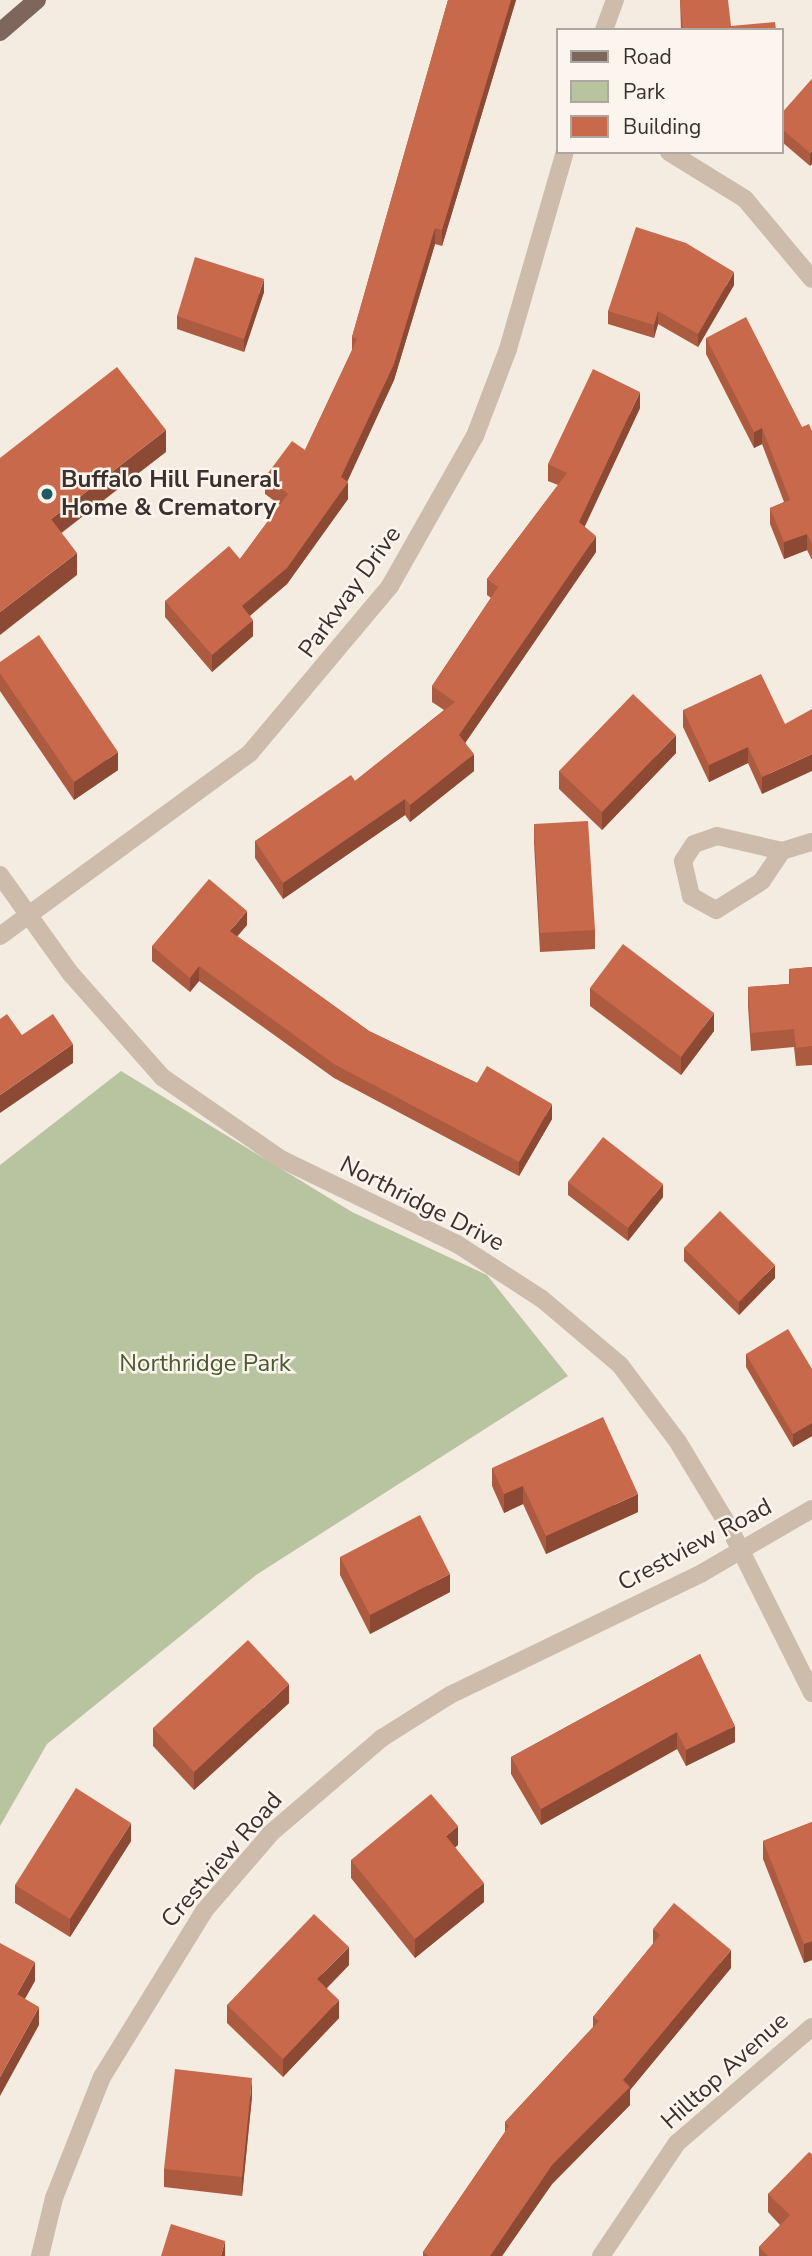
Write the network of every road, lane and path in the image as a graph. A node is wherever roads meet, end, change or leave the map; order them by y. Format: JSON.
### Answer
{"nodes":[{"id":1,"x":37,"y":0,"type":"edge"},
{"id":2,"x":615,"y":0,"type":"edge"},
{"id":3,"x":605,"y":28,"type":"edge"},
{"id":4,"x":0,"y":32,"type":"edge"},
{"id":5,"x":564,"y":154,"type":"edge"},
{"id":6,"x":672,"y":154,"type":"edge"},
{"id":7,"x":812,"y":279,"type":"edge"},
{"id":8,"x":812,"y":842,"type":"edge"},
{"id":9,"x":782,"y":851,"type":"junction"},
{"id":10,"x":0,"y":875,"type":"edge"},
{"id":11,"x":29,"y":915,"type":"junction"},
{"id":12,"x":0,"y":936,"type":"edge"},
{"id":13,"x":812,"y":1509,"type":"edge"},
{"id":14,"x":740,"y":1548,"type":"junction"},
{"id":15,"x":812,"y":1693,"type":"edge"},
{"id":16,"x":812,"y":2027,"type":"edge"},
{"id":17,"x":40,"y":2256,"type":"edge"},
{"id":18,"x":601,"y":2256,"type":"edge"}],
"edges":[{"from":1,"to":4,"type":"main road"},
{"from":2,"to":3,"type":"street"},
{"from":5,"to":11,"type":"street","name":"Parkway Drive"},
{"from":6,"to":7,"type":"street"},
{"from":8,"to":9,"type":"street"},
{"from":9,"to":9,"type":"street"},
{"from":10,"to":11,"type":"street","name":"Northridge Drive"},
{"from":11,"to":12,"type":"street","name":"Parkway Drive"},
{"from":11,"to":14,"type":"street","name":"Northridge Drive"},
{"from":13,"to":14,"type":"street","name":"Crestview Road"},
{"from":14,"to":15,"type":"street","name":"Northridge Drive"},
{"from":14,"to":17,"type":"street","name":"Crestview Road"},
{"from":16,"to":18,"type":"street","name":"Hilltop Avenue"}]}
